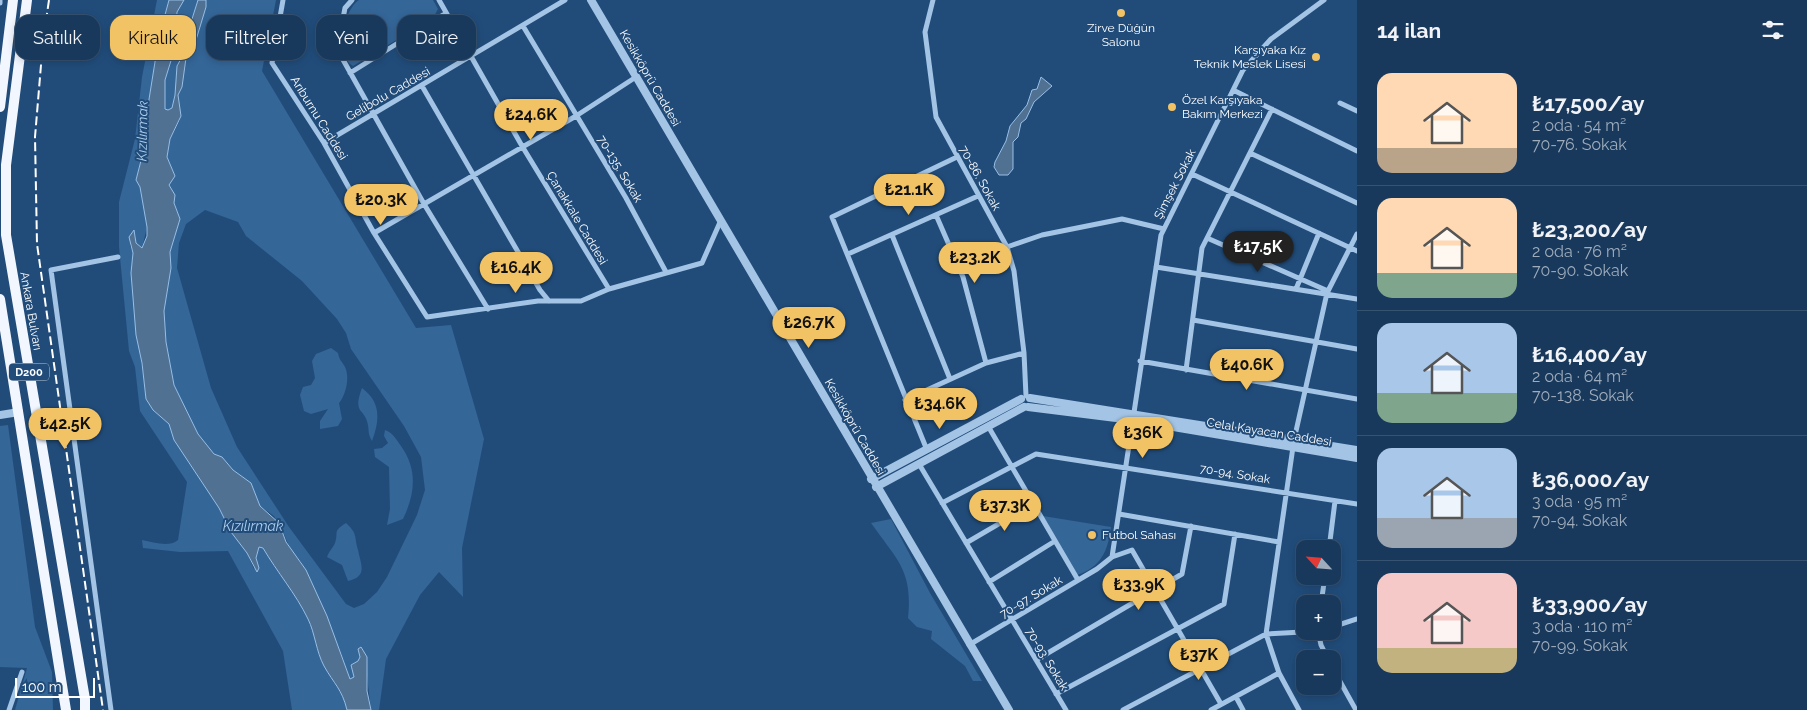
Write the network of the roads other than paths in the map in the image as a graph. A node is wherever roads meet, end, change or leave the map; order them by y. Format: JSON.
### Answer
{"nodes":[{"id":1,"x":13,"y":0,"type":"edge"},
{"id":2,"x":27,"y":0,"type":"edge"},
{"id":3,"x":31,"y":0,"type":"edge"},
{"id":4,"x":283,"y":0,"type":"edge"},
{"id":5,"x":352,"y":0,"type":"edge"},
{"id":6,"x":448,"y":0,"type":"edge"},
{"id":7,"x":565,"y":0,"type":"edge"},
{"id":8,"x":591,"y":0,"type":"edge"},
{"id":9,"x":933,"y":0,"type":"edge"},
{"id":10,"x":1324,"y":0,"type":"edge"},
{"id":11,"x":440,"y":2,"type":"edge"},
{"id":12,"x":446,"y":13,"type":"joint"},
{"id":13,"x":25,"y":15,"type":"edge"},
{"id":14,"x":27,"y":15,"type":"edge"},
{"id":15,"x":523,"y":26,"type":"junction"},
{"id":16,"x":476,"y":54,"type":"edge"},
{"id":17,"x":19,"y":60,"type":"edge"},
{"id":18,"x":466,"y":60,"type":"edge"},
{"id":19,"x":473,"y":60,"type":"edge"},
{"id":20,"x":350,"y":73,"type":"junction"},
{"id":21,"x":636,"y":77,"type":"junction"},
{"id":22,"x":422,"y":86,"type":"junction"},
{"id":23,"x":1233,"y":90,"type":"junction"},
{"id":24,"x":1340,"y":103,"type":"dead end"},
{"id":25,"x":0,"y":107,"type":"edge"},
{"id":26,"x":1272,"y":109,"type":"junction"},
{"id":27,"x":1357,"y":111,"type":"edge"},
{"id":28,"x":372,"y":115,"type":"junction"},
{"id":29,"x":576,"y":116,"type":"junction"},
{"id":30,"x":324,"y":142,"type":"junction"},
{"id":31,"x":522,"y":146,"type":"junction"},
{"id":32,"x":1357,"y":151,"type":"edge"},
{"id":33,"x":1250,"y":153,"type":"junction"},
{"id":34,"x":957,"y":157,"type":"junction"},
{"id":35,"x":1192,"y":174,"type":"junction"},
{"id":36,"x":474,"y":175,"type":"junction"},
{"id":37,"x":1230,"y":192,"type":"junction"},
{"id":38,"x":978,"y":196,"type":"junction"},
{"id":39,"x":1357,"y":203,"type":"edge"},
{"id":40,"x":424,"y":204,"type":"junction"},
{"id":41,"x":936,"y":215,"type":"junction"},
{"id":42,"x":721,"y":220,"type":"junction"},
{"id":43,"x":1164,"y":229,"type":"junction"},
{"id":44,"x":1319,"y":233,"type":"junction"},
{"id":45,"x":374,"y":234,"type":"junction"},
{"id":46,"x":1357,"y":234,"type":"edge"},
{"id":47,"x":892,"y":235,"type":"junction"},
{"id":48,"x":1207,"y":238,"type":"junction"},
{"id":49,"x":1006,"y":247,"type":"junction"},
{"id":50,"x":1350,"y":248,"type":"junction"},
{"id":51,"x":1357,"y":251,"type":"edge"},
{"id":52,"x":848,"y":254,"type":"junction"},
{"id":53,"x":118,"y":256,"type":"dead end"},
{"id":54,"x":1156,"y":267,"type":"junction"},
{"id":55,"x":666,"y":272,"type":"junction"},
{"id":56,"x":1199,"y":272,"type":"junction"},
{"id":57,"x":1300,"y":279,"type":"junction"},
{"id":58,"x":609,"y":289,"type":"junction"},
{"id":59,"x":1296,"y":289,"type":"junction"},
{"id":60,"x":1327,"y":292,"type":"junction"},
{"id":61,"x":0,"y":299,"type":"edge"},
{"id":62,"x":1357,"y":299,"type":"edge"},
{"id":63,"x":550,"y":301,"type":"junction"},
{"id":64,"x":488,"y":308,"type":"junction"},
{"id":65,"x":1192,"y":320,"type":"junction"},
{"id":66,"x":1316,"y":342,"type":"junction"},
{"id":67,"x":1357,"y":349,"type":"edge"},
{"id":68,"x":1024,"y":353,"type":"junction"},
{"id":69,"x":1140,"y":362,"type":"junction"},
{"id":70,"x":986,"y":363,"type":"junction"},
{"id":71,"x":1186,"y":370,"type":"junction"},
{"id":72,"x":950,"y":379,"type":"junction"},
{"id":73,"x":1305,"y":391,"type":"junction"},
{"id":74,"x":1026,"y":398,"type":"junction"},
{"id":75,"x":1357,"y":399,"type":"edge"},
{"id":76,"x":905,"y":400,"type":"junction"},
{"id":77,"x":1026,"y":407,"type":"junction"},
{"id":78,"x":18,"y":412,"type":"junction"},
{"id":79,"x":0,"y":415,"type":"edge"},
{"id":80,"x":1132,"y":417,"type":"junction"},
{"id":81,"x":988,"y":426,"type":"junction"},
{"id":82,"x":1294,"y":444,"type":"junction"},
{"id":83,"x":926,"y":450,"type":"junction"},
{"id":84,"x":1357,"y":450,"type":"edge"},
{"id":85,"x":1357,"y":458,"type":"edge"},
{"id":86,"x":919,"y":464,"type":"junction"},
{"id":87,"x":1011,"y":466,"type":"junction"},
{"id":88,"x":1125,"y":466,"type":"junction"},
{"id":89,"x":872,"y":479,"type":"junction"},
{"id":90,"x":876,"y":487,"type":"junction"},
{"id":91,"x":1286,"y":493,"type":"junction"},
{"id":92,"x":1335,"y":500,"type":"junction"},
{"id":93,"x":942,"y":503,"type":"junction"},
{"id":94,"x":1033,"y":504,"type":"junction"},
{"id":95,"x":1357,"y":504,"type":"edge"},
{"id":96,"x":1120,"y":514,"type":"junction"},
{"id":97,"x":1191,"y":526,"type":"junction"},
{"id":98,"x":1235,"y":534,"type":"junction"},
{"id":99,"x":1330,"y":540,"type":"edge"},
{"id":100,"x":1055,"y":542,"type":"junction"},
{"id":101,"x":1279,"y":542,"type":"junction"},
{"id":102,"x":966,"y":543,"type":"junction"},
{"id":103,"x":1112,"y":556,"type":"junction"},
{"id":104,"x":1078,"y":580,"type":"junction"},
{"id":105,"x":989,"y":582,"type":"junction"},
{"id":106,"x":1157,"y":589,"type":"junction"},
{"id":107,"x":1357,"y":619,"type":"edge"},
{"id":108,"x":1012,"y":620,"type":"junction"},
{"id":109,"x":1341,"y":624,"type":"edge"},
{"id":110,"x":1178,"y":627,"type":"junction"},
{"id":111,"x":1296,"y":633,"type":"edge"},
{"id":112,"x":1266,"y":634,"type":"junction"},
{"id":113,"x":970,"y":645,"type":"junction"},
{"id":114,"x":1036,"y":660,"type":"junction"},
{"id":115,"x":1202,"y":668,"type":"junction"},
{"id":116,"x":22,"y":672,"type":"dead end"},
{"id":117,"x":1279,"y":673,"type":"junction"},
{"id":118,"x":1341,"y":683,"type":"edge"},
{"id":119,"x":1056,"y":694,"type":"junction"},
{"id":120,"x":1236,"y":696,"type":"junction"},
{"id":121,"x":1222,"y":704,"type":"junction"},
{"id":122,"x":9,"y":710,"type":"edge"},
{"id":123,"x":66,"y":710,"type":"edge"},
{"id":124,"x":85,"y":710,"type":"edge"},
{"id":125,"x":111,"y":710,"type":"edge"},
{"id":126,"x":1008,"y":710,"type":"edge"},
{"id":127,"x":1066,"y":710,"type":"edge"},
{"id":128,"x":1125,"y":710,"type":"edge"},
{"id":129,"x":1211,"y":710,"type":"edge"},
{"id":130,"x":1243,"y":710,"type":"edge"},
{"id":131,"x":1299,"y":710,"type":"edge"},
{"id":132,"x":1356,"y":710,"type":"edge"}],
"edges":[{"from":1,"to":25,"type":"highway"},
{"from":2,"to":13,"type":"highway","name":"Ankara Bulvarı","number":"D200"},
{"from":3,"to":14,"type":"highway","name":"Ankara Bulvarı"},
{"from":4,"to":30,"type":"street","name":"Arıburnu Caddesi"},
{"from":5,"to":20,"type":"street"},
{"from":6,"to":11,"type":"street"},
{"from":7,"to":15,"type":"street","name":"Gelibolu Caddesi"},
{"from":8,"to":21,"type":"street","name":"Kesikköprü Caddesi"},
{"from":9,"to":34,"type":"street","name":"70-86. Sokak"},
{"from":10,"to":23,"type":"street","name":"Şimşek Sokak"},
{"from":11,"to":12,"type":"street","name":"Çanakkale Caddesi"},
{"from":12,"to":20,"type":"street"},
{"from":15,"to":16,"type":"street","name":"Gelibolu Caddesi"},
{"from":15,"to":29,"type":"street","name":"70-135. Sokak"},
{"from":17,"to":124,"type":"highway","name":"Ankara Bulvarı","number":"D200"},
{"from":18,"to":22,"type":"street","name":"Gelibolu Caddesi"},
{"from":19,"to":31,"type":"street","name":"Çanakkale Caddesi"},
{"from":20,"to":28,"type":"street"},
{"from":21,"to":29,"type":"street"},
{"from":21,"to":42,"type":"street","name":"Kesikköprü Caddesi"},
{"from":22,"to":28,"type":"street","name":"Gelibolu Caddesi"},
{"from":22,"to":36,"type":"street"},
{"from":23,"to":26,"type":"street"},
{"from":23,"to":35,"type":"street","name":"Şimşek Sokak"},
{"from":24,"to":27,"type":"street"},
{"from":26,"to":32,"type":"street"},
{"from":26,"to":33,"type":"street"},
{"from":28,"to":30,"type":"street","name":"Gelibolu Caddesi"},
{"from":28,"to":40,"type":"street"},
{"from":29,"to":31,"type":"street"},
{"from":29,"to":55,"type":"street","name":"70-135. Sokak"},
{"from":30,"to":45,"type":"street","name":"Arıburnu Caddesi"},
{"from":31,"to":36,"type":"street"},
{"from":31,"to":58,"type":"street","name":"Çanakkale Caddesi"},
{"from":33,"to":37,"type":"street"},
{"from":33,"to":39,"type":"street"},
{"from":34,"to":38,"type":"street","name":"70-86. Sokak"},
{"from":34,"to":52,"type":"street"},
{"from":35,"to":37,"type":"street"},
{"from":35,"to":43,"type":"street","name":"Şimşek Sokak"},
{"from":36,"to":40,"type":"street"},
{"from":36,"to":63,"type":"street"},
{"from":37,"to":44,"type":"street"},
{"from":37,"to":48,"type":"street"},
{"from":38,"to":41,"type":"street"},
{"from":38,"to":49,"type":"street","name":"70-86. Sokak"},
{"from":40,"to":45,"type":"street"},
{"from":40,"to":64,"type":"street"},
{"from":41,"to":47,"type":"street"},
{"from":41,"to":70,"type":"street"},
{"from":42,"to":55,"type":"street"},
{"from":42,"to":89,"type":"street","name":"Kesikköprü Caddesi"},
{"from":43,"to":49,"type":"street"},
{"from":43,"to":54,"type":"street","name":"Şimşek Sokak"},
{"from":44,"to":50,"type":"street"},
{"from":44,"to":57,"type":"street"},
{"from":45,"to":64,"type":"street","name":"Arıburnu Caddesi"},
{"from":46,"to":50,"type":"street"},
{"from":47,"to":52,"type":"street"},
{"from":47,"to":72,"type":"street"},
{"from":48,"to":56,"type":"street"},
{"from":48,"to":57,"type":"street"},
{"from":49,"to":68,"type":"street","name":"70-86. Sokak"},
{"from":50,"to":51,"type":"street"},
{"from":50,"to":60,"type":"street"},
{"from":52,"to":76,"type":"street"},
{"from":53,"to":125,"type":"street"},
{"from":54,"to":56,"type":"street"},
{"from":54,"to":69,"type":"street","name":"Şimşek Sokak"},
{"from":55,"to":58,"type":"street"},
{"from":56,"to":59,"type":"street"},
{"from":56,"to":65,"type":"street"},
{"from":57,"to":59,"type":"street"},
{"from":57,"to":60,"type":"street"},
{"from":58,"to":63,"type":"street"},
{"from":59,"to":60,"type":"street"},
{"from":60,"to":62,"type":"street"},
{"from":60,"to":66,"type":"street"},
{"from":61,"to":78,"type":"highway","number":"D200"},
{"from":63,"to":64,"type":"street"},
{"from":65,"to":66,"type":"street"},
{"from":65,"to":71,"type":"street"},
{"from":66,"to":67,"type":"street"},
{"from":66,"to":73,"type":"street"},
{"from":68,"to":70,"type":"street"},
{"from":68,"to":74,"type":"street","name":"70-86. Sokak"},
{"from":69,"to":71,"type":"street"},
{"from":69,"to":80,"type":"street","name":"Şimşek Sokak"},
{"from":70,"to":72,"type":"street"},
{"from":71,"to":73,"type":"street"},
{"from":72,"to":76,"type":"street"},
{"from":73,"to":75,"type":"street"},
{"from":73,"to":82,"type":"street"},
{"from":74,"to":77,"type":"street"},
{"from":74,"to":80,"type":"street","name":"Celal Kayacan Caddesi"},
{"from":74,"to":83,"type":"street"},
{"from":76,"to":83,"type":"street"},
{"from":77,"to":80,"type":"street","name":"Celal Kayacan Caddesi"},
{"from":77,"to":81,"type":"street"},
{"from":78,"to":79,"type":"street"},
{"from":78,"to":123,"type":"highway","number":"D200"},
{"from":80,"to":82,"type":"street","name":"Celal Kayacan Caddesi"},
{"from":80,"to":88,"type":"street"},
{"from":81,"to":86,"type":"street"},
{"from":81,"to":87,"type":"street"},
{"from":82,"to":84,"type":"street","name":"Celal Kayacan Caddesi"},
{"from":82,"to":85,"type":"street","name":"Celal Kayacan Caddesi"},
{"from":82,"to":91,"type":"street"},
{"from":83,"to":89,"type":"street"},
{"from":86,"to":90,"type":"street"},
{"from":86,"to":93,"type":"street","name":"70-93. Sokak"},
{"from":87,"to":88,"type":"street","name":"70-94. Sokak"},
{"from":87,"to":93,"type":"street","name":"70-94. Sokak"},
{"from":87,"to":94,"type":"street"},
{"from":88,"to":91,"type":"street","name":"70-94. Sokak"},
{"from":88,"to":96,"type":"street"},
{"from":89,"to":90,"type":"street","name":"Kesikköprü Caddesi"},
{"from":90,"to":113,"type":"street","name":"Kesikköprü Caddesi"},
{"from":91,"to":92,"type":"street","name":"70-94. Sokak"},
{"from":91,"to":101,"type":"street"},
{"from":92,"to":95,"type":"street","name":"70-94. Sokak"},
{"from":92,"to":99,"type":"street"},
{"from":93,"to":102,"type":"street","name":"70-93. Sokak"},
{"from":94,"to":100,"type":"street"},
{"from":94,"to":102,"type":"street"},
{"from":96,"to":97,"type":"street"},
{"from":96,"to":103,"type":"street"},
{"from":97,"to":98,"type":"street"},
{"from":97,"to":106,"type":"street"},
{"from":98,"to":101,"type":"street"},
{"from":98,"to":110,"type":"street"},
{"from":100,"to":104,"type":"street"},
{"from":100,"to":105,"type":"street"},
{"from":101,"to":112,"type":"street"},
{"from":102,"to":105,"type":"street","name":"70-93. Sokak"},
{"from":103,"to":104,"type":"street","name":"70-97. Sokak"},
{"from":103,"to":106,"type":"street"},
{"from":104,"to":108,"type":"street","name":"70-97. Sokak"},
{"from":105,"to":108,"type":"street","name":"70-93. Sokak"},
{"from":106,"to":110,"type":"street"},
{"from":106,"to":114,"type":"street"},
{"from":107,"to":109,"type":"street"},
{"from":108,"to":113,"type":"street","name":"70-97. Sokak"},
{"from":108,"to":114,"type":"street","name":"70-93. Sokak"},
{"from":110,"to":115,"type":"street"},
{"from":110,"to":119,"type":"street"},
{"from":111,"to":112,"type":"street"},
{"from":112,"to":115,"type":"street"},
{"from":112,"to":117,"type":"street"},
{"from":113,"to":126,"type":"street","name":"Kesikköprü Caddesi"},
{"from":114,"to":119,"type":"street","name":"70-93. Sokak"},
{"from":115,"to":121,"type":"street"},
{"from":115,"to":128,"type":"street"},
{"from":116,"to":122,"type":"street"},
{"from":117,"to":120,"type":"street"},
{"from":117,"to":131,"type":"street"},
{"from":118,"to":132,"type":"street"},
{"from":119,"to":127,"type":"street","name":"70-93. Sokak"},
{"from":120,"to":121,"type":"street"},
{"from":120,"to":130,"type":"street"},
{"from":121,"to":129,"type":"street"}]}
